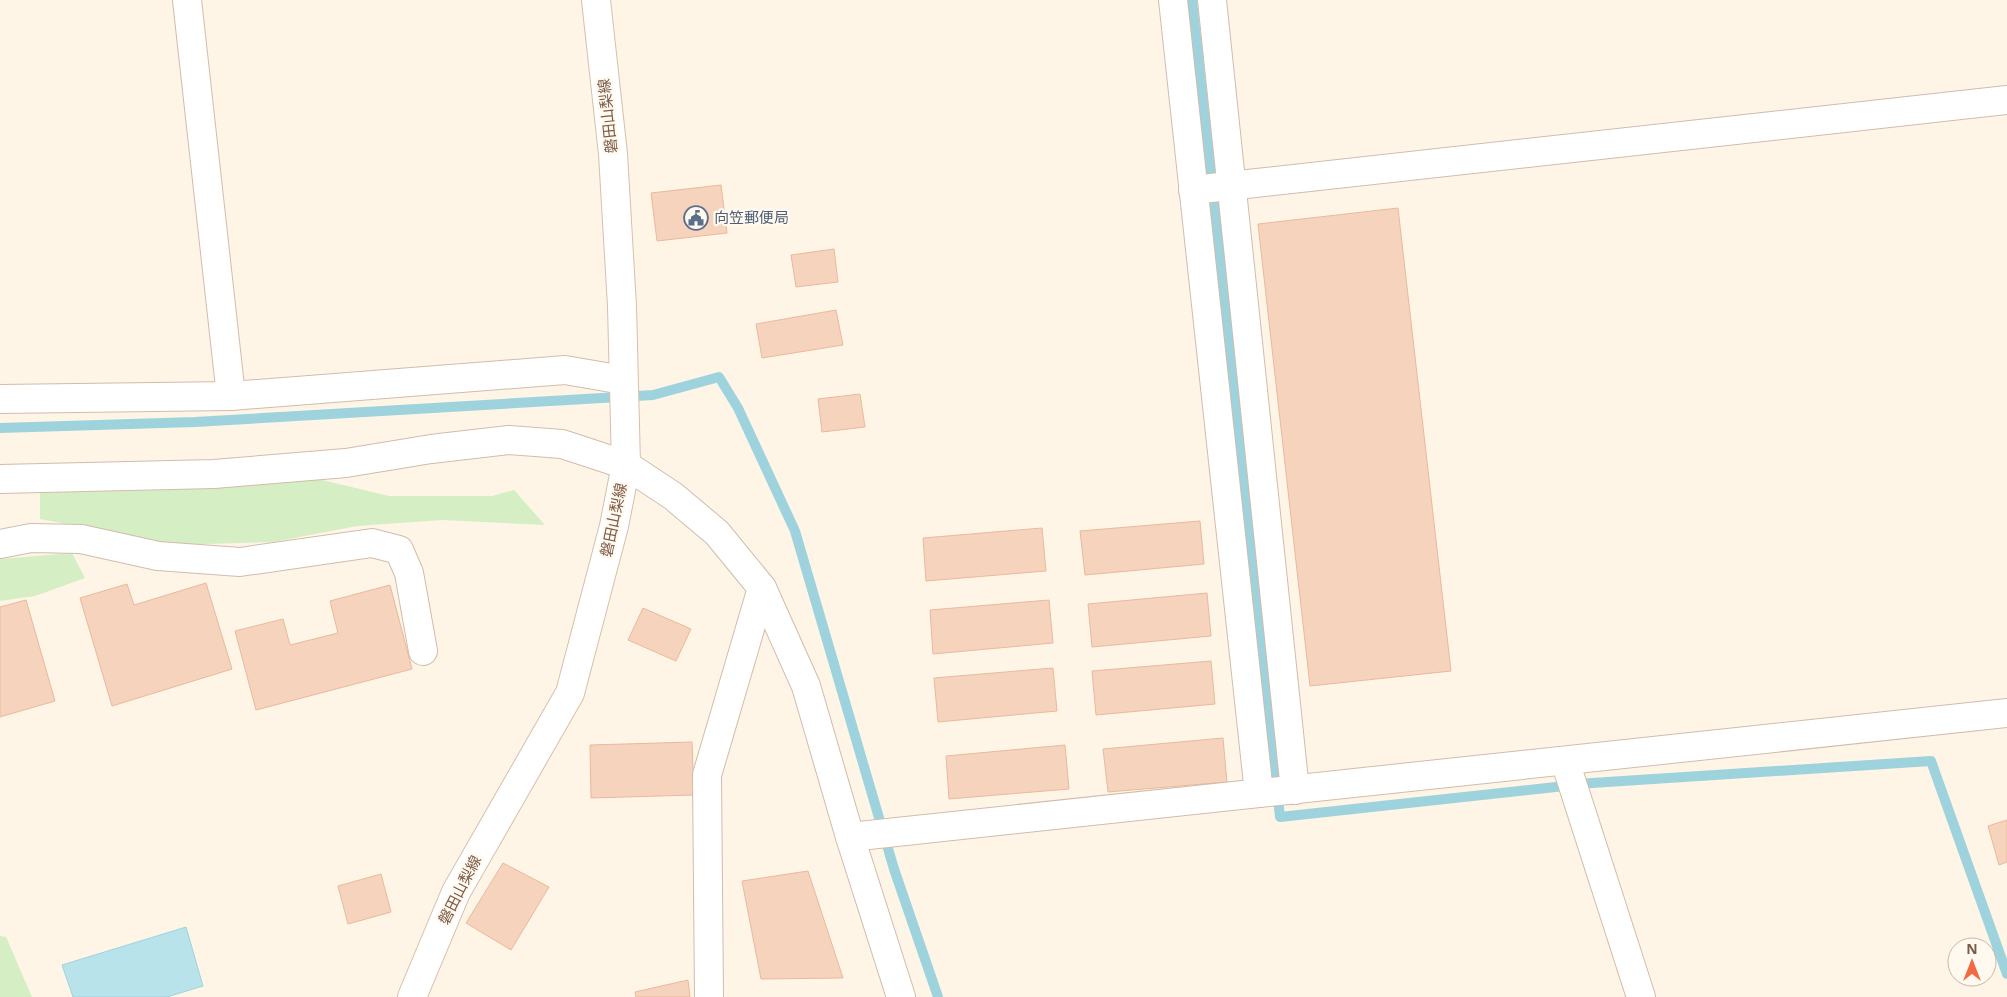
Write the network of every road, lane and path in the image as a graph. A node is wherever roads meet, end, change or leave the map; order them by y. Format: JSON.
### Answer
{"nodes":[{"id":1,"x":187,"y":0,"type":"edge"},
{"id":2,"x":596,"y":0,"type":"edge"},
{"id":3,"x":1173,"y":0,"type":"edge"},
{"id":4,"x":1212,"y":0,"type":"edge"},
{"id":5,"x":2007,"y":100,"type":"edge"},
{"id":6,"x":1231,"y":188,"type":"junction"},
{"id":7,"x":1193,"y":190,"type":"junction"},
{"id":8,"x":623,"y":380,"type":"junction"},
{"id":9,"x":231,"y":396,"type":"junction"},
{"id":10,"x":0,"y":399,"type":"edge"},
{"id":11,"x":626,"y":464,"type":"junction"},
{"id":12,"x":0,"y":479,"type":"edge"},
{"id":13,"x":0,"y":544,"type":"edge"},
{"id":14,"x":762,"y":588,"type":"junction"},
{"id":15,"x":423,"y":651,"type":"dead end"},
{"id":16,"x":2007,"y":713,"type":"edge"},
{"id":17,"x":1565,"y":761,"type":"junction"},
{"id":18,"x":1294,"y":790,"type":"junction"},
{"id":19,"x":1259,"y":793,"type":"junction"},
{"id":20,"x":850,"y":837,"type":"junction"},
{"id":21,"x":412,"y":997,"type":"edge"},
{"id":22,"x":709,"y":997,"type":"edge"},
{"id":23,"x":901,"y":997,"type":"edge"},
{"id":24,"x":1641,"y":997,"type":"edge"}],
"edges":[{"from":1,"to":9,"type":"street"},
{"from":2,"to":8,"type":"street","name":"磐田山梨線"},
{"from":3,"to":7,"type":"street"},
{"from":4,"to":6,"type":"street"},
{"from":5,"to":6,"type":"street"},
{"from":6,"to":7,"type":"street"},
{"from":6,"to":18,"type":"street"},
{"from":7,"to":19,"type":"street"},
{"from":8,"to":9,"type":"street"},
{"from":8,"to":11,"type":"street","name":"磐田山梨線"},
{"from":9,"to":10,"type":"street"},
{"from":11,"to":12,"type":"street"},
{"from":11,"to":14,"type":"street"},
{"from":11,"to":21,"type":"street","name":"磐田山梨線"},
{"from":13,"to":15,"type":"street"},
{"from":14,"to":20,"type":"street"},
{"from":14,"to":22,"type":"street"},
{"from":16,"to":17,"type":"street"},
{"from":17,"to":18,"type":"street"},
{"from":17,"to":24,"type":"street"},
{"from":18,"to":19,"type":"street"},
{"from":19,"to":20,"type":"street"},
{"from":20,"to":23,"type":"street"}]}
